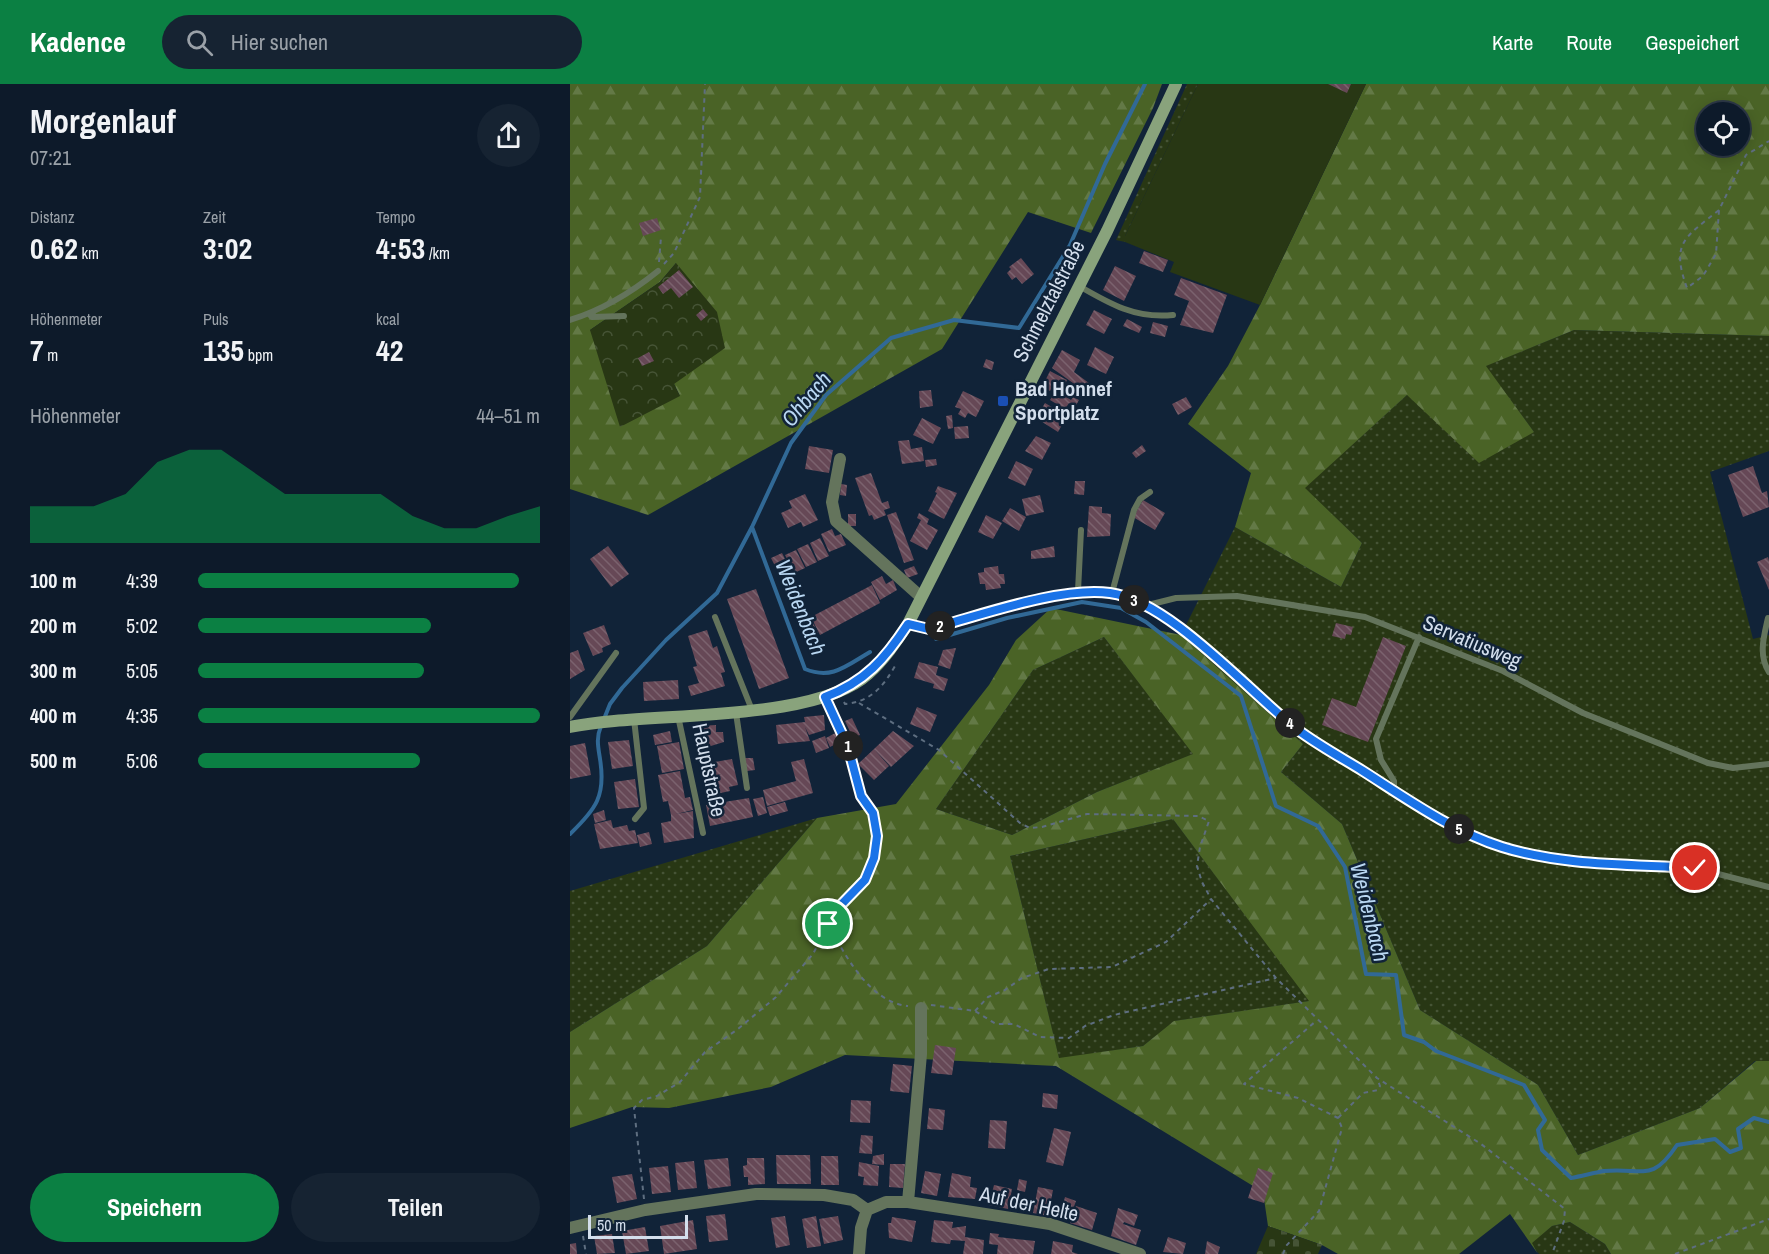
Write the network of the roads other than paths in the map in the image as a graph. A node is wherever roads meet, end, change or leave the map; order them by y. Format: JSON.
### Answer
{"nodes":[{"id":1,"x":1176,"y":84,"type":"edge"},
{"id":2,"x":658,"y":271,"type":"road end"},
{"id":3,"x":1078,"y":286,"type":"junction"},
{"id":4,"x":589,"y":314,"type":"junction"},
{"id":5,"x":1173,"y":315,"type":"dead end"},
{"id":6,"x":624,"y":316,"type":"dead end"},
{"id":7,"x":570,"y":320,"type":"edge"},
{"id":8,"x":840,"y":459,"type":"dead end"},
{"id":9,"x":1149,"y":492,"type":"dead end"},
{"id":10,"x":1081,"y":530,"type":"dead end"},
{"id":11,"x":1078,"y":591,"type":"junction"},
{"id":12,"x":1112,"y":593,"type":"junction"},
{"id":13,"x":921,"y":597,"type":"junction"},
{"id":14,"x":1148,"y":605,"type":"junction"},
{"id":15,"x":715,"y":617,"type":"dead end"},
{"id":16,"x":1768,"y":618,"type":"edge"},
{"id":17,"x":908,"y":624,"type":"junction"},
{"id":18,"x":1419,"y":637,"type":"junction"},
{"id":19,"x":616,"y":653,"type":"dead end"},
{"id":20,"x":1769,"y":672,"type":"edge"},
{"id":21,"x":794,"y":704,"type":"joint"},
{"id":22,"x":752,"y":710,"type":"junction"},
{"id":23,"x":736,"y":712,"type":"junction"},
{"id":24,"x":678,"y":716,"type":"junction"},
{"id":25,"x":570,"y":717,"type":"edge"},
{"id":26,"x":633,"y":719,"type":"junction"},
{"id":27,"x":570,"y":727,"type":"edge"},
{"id":28,"x":1769,"y":764,"type":"edge"},
{"id":29,"x":747,"y":788,"type":"dead end"},
{"id":30,"x":1394,"y":791,"type":"junction"},
{"id":31,"x":635,"y":819,"type":"dead end"},
{"id":32,"x":702,"y":833,"type":"dead end"},
{"id":33,"x":1769,"y":887,"type":"edge"},
{"id":34,"x":921,"y":1008,"type":"road end"},
{"id":35,"x":908,"y":1202,"type":"junction"},
{"id":36,"x":867,"y":1210,"type":"junction"},
{"id":37,"x":576,"y":1227,"type":"edge"},
{"id":38,"x":859,"y":1254,"type":"edge"},
{"id":39,"x":1140,"y":1254,"type":"edge"}],
"edges":[{"from":1,"to":3,"type":"main road","name":"Schmelztalstraße"},
{"from":2,"to":4,"type":"lane"},
{"from":3,"to":5,"type":"lane"},
{"from":3,"to":13,"type":"main road","name":"Schmelztalstraße"},
{"from":4,"to":6,"type":"lane"},
{"from":4,"to":7,"type":"lane"},
{"from":8,"to":13,"type":"street"},
{"from":9,"to":12,"type":"lane"},
{"from":10,"to":11,"type":"lane"},
{"from":11,"to":12,"type":"lane"},
{"from":11,"to":17,"type":"lane"},
{"from":12,"to":14,"type":"lane"},
{"from":13,"to":17,"type":"main road","name":"Schmelztalstraße"},
{"from":14,"to":18,"type":"lane","name":"Servatiusweg"},
{"from":14,"to":30,"type":"lane"},
{"from":15,"to":22,"type":"lane"},
{"from":16,"to":20,"type":"lane"},
{"from":17,"to":21,"type":"main road","name":"Schmelztalstraße"},
{"from":18,"to":28,"type":"lane","name":"Servatiusweg"},
{"from":18,"to":30,"type":"lane"},
{"from":19,"to":25,"type":"lane"},
{"from":21,"to":22,"type":"main road","name":"Hauptstraße"},
{"from":22,"to":23,"type":"main road","name":"Hauptstraße"},
{"from":23,"to":24,"type":"main road","name":"Hauptstraße"},
{"from":23,"to":29,"type":"lane","name":"Hauptstraße"},
{"from":24,"to":26,"type":"main road","name":"Hauptstraße"},
{"from":24,"to":32,"type":"lane","name":"Hauptstraße"},
{"from":26,"to":27,"type":"main road","name":"Hauptstraße"},
{"from":26,"to":31,"type":"lane"},
{"from":30,"to":33,"type":"lane"},
{"from":34,"to":35,"type":"street"},
{"from":35,"to":36,"type":"street","name":"Auf der Helte"},
{"from":35,"to":39,"type":"street","name":"Auf der Helte"},
{"from":36,"to":37,"type":"street"},
{"from":36,"to":38,"type":"street"}]}
